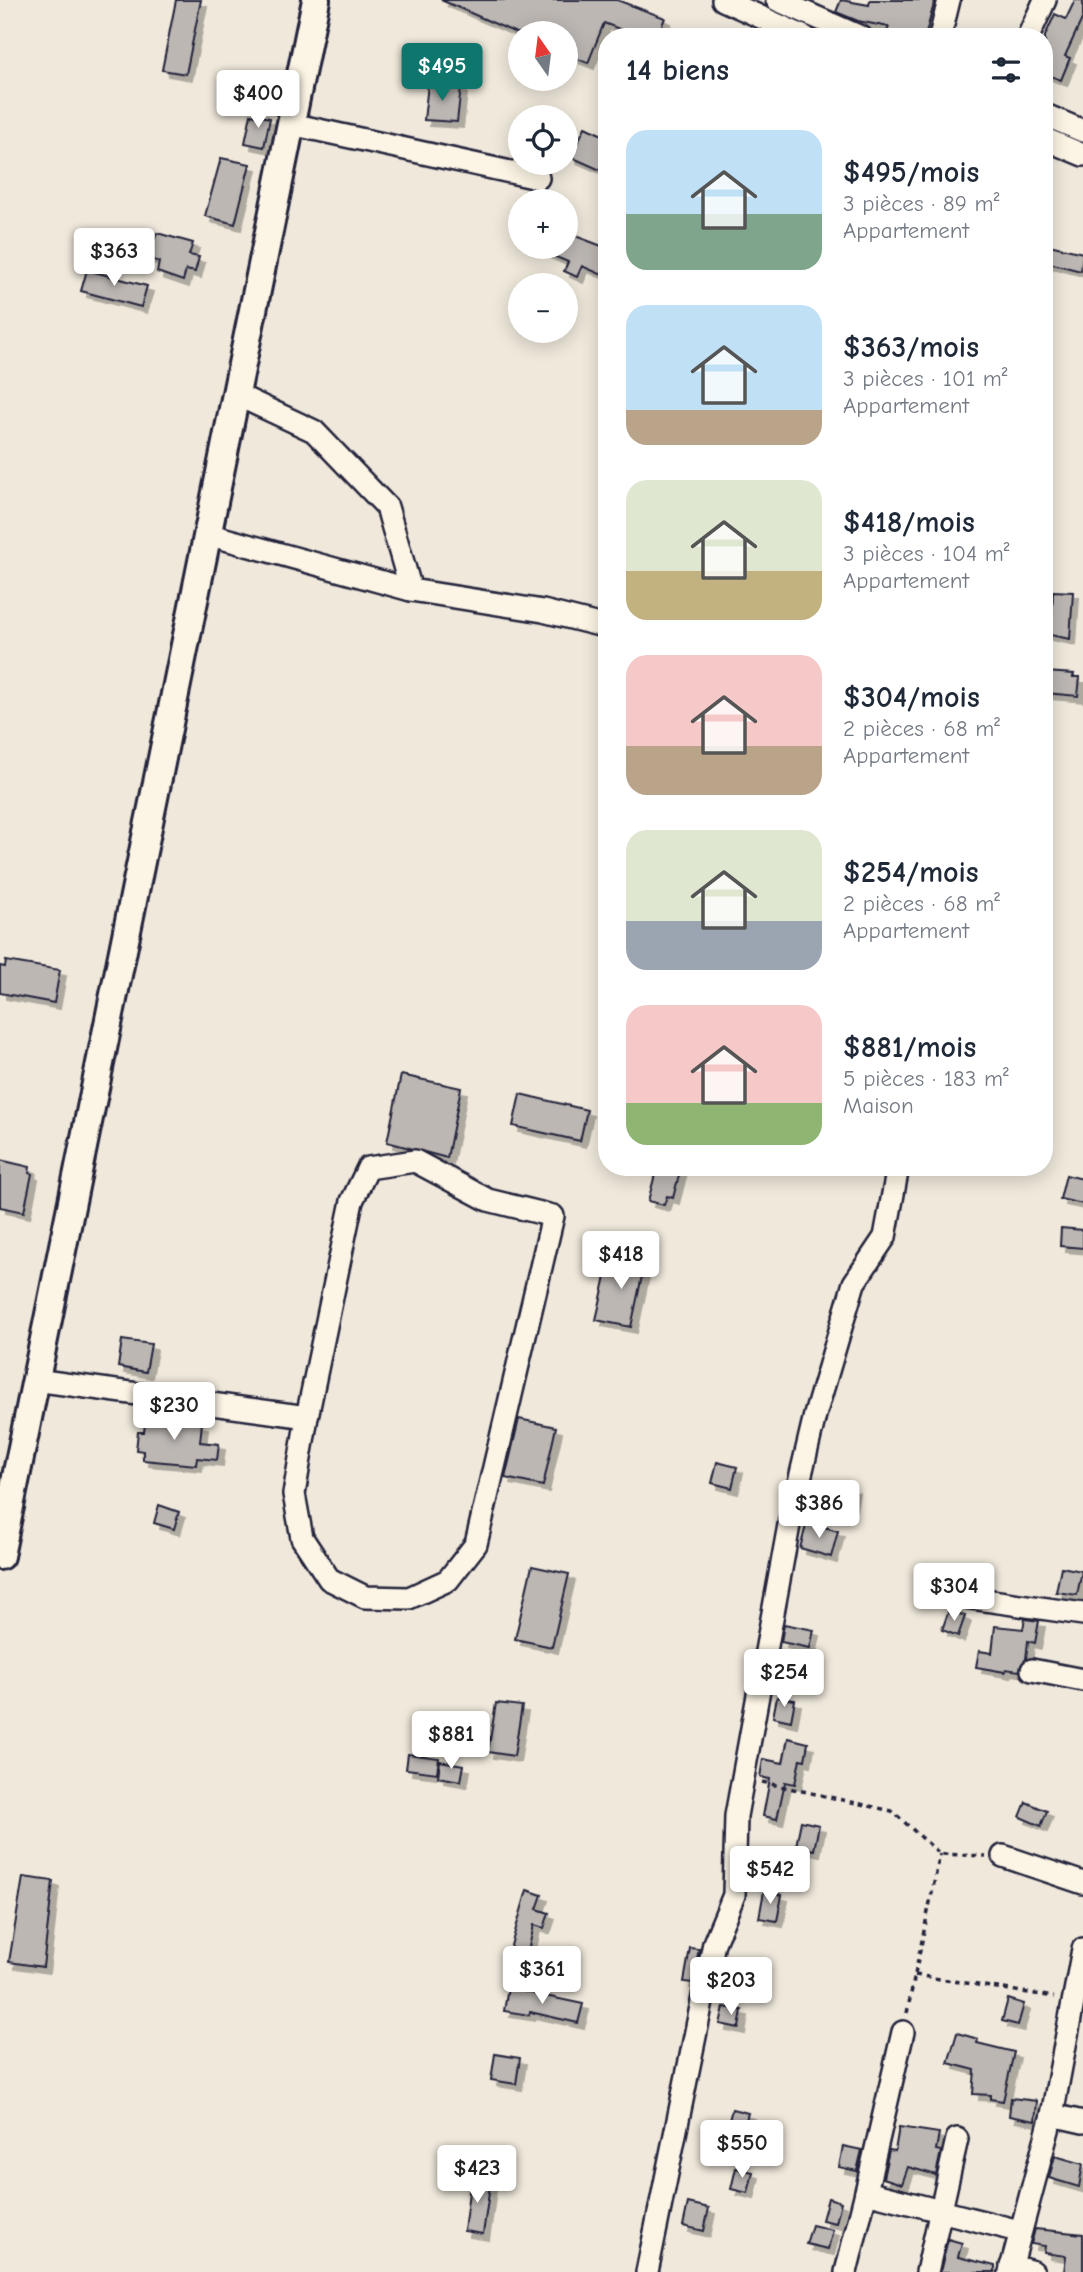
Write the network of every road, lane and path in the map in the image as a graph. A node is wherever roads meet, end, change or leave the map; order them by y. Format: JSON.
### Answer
{"nodes":[{"id":1,"x":316,"y":0,"type":"edge"},
{"id":2,"x":723,"y":0,"type":"edge"},
{"id":3,"x":777,"y":0,"type":"edge"},
{"id":4,"x":949,"y":0,"type":"edge"},
{"id":5,"x":1045,"y":0,"type":"edge"},
{"id":6,"x":785,"y":28,"type":"edge"},
{"id":7,"x":841,"y":28,"type":"edge"},
{"id":8,"x":942,"y":28,"type":"edge"},
{"id":9,"x":1032,"y":28,"type":"edge"},
{"id":10,"x":1053,"y":118,"type":"edge"},
{"id":11,"x":291,"y":124,"type":"junction"},
{"id":12,"x":1083,"y":131,"type":"edge"},
{"id":13,"x":1053,"y":142,"type":"edge"},
{"id":14,"x":1083,"y":155,"type":"edge"},
{"id":15,"x":538,"y":178,"type":"dead end"},
{"id":16,"x":235,"y":394,"type":"junction"},
{"id":17,"x":207,"y":534,"type":"junction"},
{"id":18,"x":411,"y":590,"type":"junction"},
{"id":19,"x":598,"y":624,"type":"edge"},
{"id":20,"x":896,"y":1176,"type":"edge"},
{"id":21,"x":35,"y":1380,"type":"junction"},
{"id":22,"x":307,"y":1417,"type":"junction"},
{"id":23,"x":0,"y":1556,"type":"edge"},
{"id":24,"x":957,"y":1596,"type":"dead end"},
{"id":25,"x":1083,"y":1614,"type":"edge"},
{"id":26,"x":1032,"y":1670,"type":"dead end"},
{"id":27,"x":1083,"y":1679,"type":"edge"},
{"id":28,"x":743,"y":1778,"type":"junction"},
{"id":29,"x":940,"y":1854,"type":"junction"},
{"id":30,"x":1003,"y":1856,"type":"joint"},
{"id":31,"x":1083,"y":1883,"type":"edge"},
{"id":32,"x":1083,"y":1949,"type":"edge"},
{"id":33,"x":915,"y":1975,"type":"junction"},
{"id":34,"x":1073,"y":2000,"type":"junction"},
{"id":35,"x":903,"y":2032,"type":"joint"},
{"id":36,"x":1052,"y":2115,"type":"junction"},
{"id":37,"x":1083,"y":2122,"type":"edge"},
{"id":38,"x":957,"y":2139,"type":"dead end"},
{"id":39,"x":866,"y":2192,"type":"junction"},
{"id":40,"x":940,"y":2211,"type":"junction"},
{"id":41,"x":1019,"y":2231,"type":"junction"},
{"id":42,"x":1011,"y":2269,"type":"edge"},
{"id":43,"x":647,"y":2272,"type":"edge"},
{"id":44,"x":846,"y":2272,"type":"edge"},
{"id":45,"x":927,"y":2272,"type":"edge"},
{"id":46,"x":1033,"y":2272,"type":"edge"}],
"edges":[{"from":1,"to":11,"type":"main road"},
{"from":2,"to":6,"type":"street"},
{"from":3,"to":7,"type":"street"},
{"from":4,"to":8,"type":"street"},
{"from":5,"to":9,"type":"street"},
{"from":10,"to":12,"type":"street"},
{"from":11,"to":15,"type":"street"},
{"from":11,"to":16,"type":"main road"},
{"from":13,"to":14,"type":"street"},
{"from":16,"to":17,"type":"main road"},
{"from":16,"to":18,"type":"street"},
{"from":17,"to":18,"type":"street"},
{"from":17,"to":21,"type":"main road"},
{"from":18,"to":19,"type":"street"},
{"from":20,"to":28,"type":"street"},
{"from":21,"to":22,"type":"street"},
{"from":21,"to":23,"type":"main road"},
{"from":22,"to":22,"type":"street"},
{"from":24,"to":25,"type":"street"},
{"from":26,"to":27,"type":"street"},
{"from":28,"to":29,"type":"path"},
{"from":28,"to":43,"type":"street"},
{"from":29,"to":30,"type":"path"},
{"from":29,"to":33,"type":"path"},
{"from":30,"to":31,"type":"street"},
{"from":32,"to":34,"type":"street"},
{"from":33,"to":34,"type":"path"},
{"from":33,"to":35,"type":"path"},
{"from":34,"to":36,"type":"street"},
{"from":35,"to":39,"type":"street"},
{"from":36,"to":37,"type":"street"},
{"from":36,"to":41,"type":"street"},
{"from":38,"to":40,"type":"street"},
{"from":39,"to":40,"type":"street"},
{"from":39,"to":44,"type":"street"},
{"from":40,"to":41,"type":"street"},
{"from":40,"to":45,"type":"street"},
{"from":41,"to":42,"type":"street"},
{"from":42,"to":46,"type":"street"}]}
